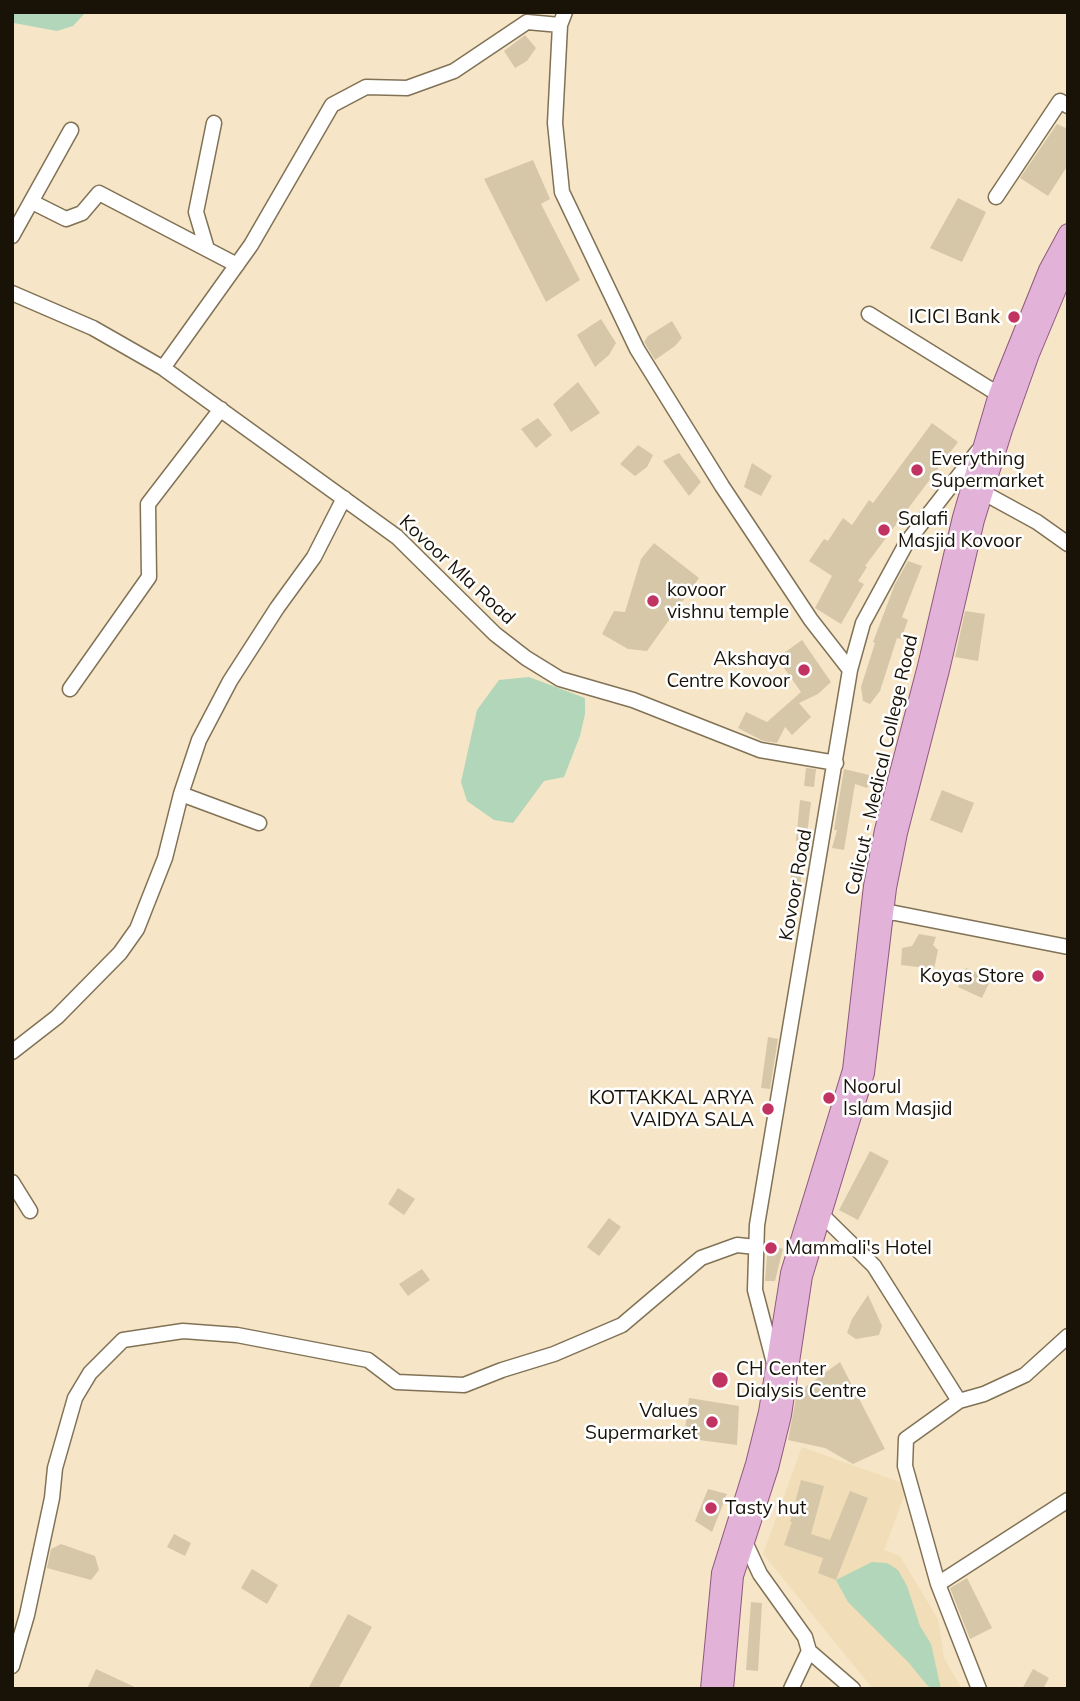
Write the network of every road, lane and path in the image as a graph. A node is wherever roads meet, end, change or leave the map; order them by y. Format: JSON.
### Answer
{"nodes":[{"id":1,"x":563,"y":19,"type":"edge"},
{"id":2,"x":1068,"y":106,"type":"edge"},
{"id":3,"x":214,"y":123,"type":"dead end"},
{"id":4,"x":71,"y":130,"type":"dead end"},
{"id":5,"x":996,"y":197,"type":"dead end"},
{"id":6,"x":32,"y":202,"type":"junction"},
{"id":7,"x":1068,"y":233,"type":"edge"},
{"id":8,"x":12,"y":236,"type":"edge"},
{"id":9,"x":207,"y":249,"type":"junction"},
{"id":10,"x":1068,"y":263,"type":"edge"},
{"id":11,"x":237,"y":265,"type":"junction"},
{"id":12,"x":12,"y":293,"type":"edge"},
{"id":13,"x":869,"y":314,"type":"dead end"},
{"id":14,"x":163,"y":368,"type":"junction"},
{"id":15,"x":998,"y":394,"type":"junction"},
{"id":16,"x":221,"y":409,"type":"junction"},
{"id":17,"x":996,"y":428,"type":"junction"},
{"id":18,"x":983,"y":445,"type":"junction"},
{"id":19,"x":984,"y":493,"type":"junction"},
{"id":20,"x":344,"y":498,"type":"junction"},
{"id":21,"x":1068,"y":544,"type":"edge"},
{"id":22,"x":850,"y":670,"type":"junction"},
{"id":23,"x":70,"y":689,"type":"dead end"},
{"id":24,"x":836,"y":762,"type":"junction"},
{"id":25,"x":181,"y":794,"type":"junction"},
{"id":26,"x":259,"y":823,"type":"dead end"},
{"id":27,"x":877,"y":911,"type":"junction"},
{"id":28,"x":1068,"y":947,"type":"edge"},
{"id":29,"x":868,"y":983,"type":"junction"},
{"id":30,"x":12,"y":1052,"type":"edge"},
{"id":31,"x":12,"y":1182,"type":"edge"},
{"id":32,"x":30,"y":1211,"type":"dead end"},
{"id":33,"x":821,"y":1214,"type":"junction"},
{"id":34,"x":756,"y":1247,"type":"junction"},
{"id":35,"x":1068,"y":1336,"type":"edge"},
{"id":36,"x":781,"y":1372,"type":"junction"},
{"id":37,"x":959,"y":1401,"type":"junction"},
{"id":38,"x":1068,"y":1500,"type":"edge"},
{"id":39,"x":746,"y":1544,"type":"junction"},
{"id":40,"x":938,"y":1584,"type":"junction"},
{"id":41,"x":808,"y":1651,"type":"junction"},
{"id":42,"x":12,"y":1666,"type":"edge"},
{"id":43,"x":709,"y":1689,"type":"edge"},
{"id":44,"x":724,"y":1689,"type":"edge"},
{"id":45,"x":791,"y":1689,"type":"edge"},
{"id":46,"x":853,"y":1689,"type":"edge"},
{"id":47,"x":979,"y":1689,"type":"edge"}],
"edges":[{"from":1,"to":11,"type":"street"},
{"from":1,"to":22,"type":"street"},
{"from":2,"to":5,"type":"street"},
{"from":3,"to":9,"type":"street"},
{"from":4,"to":6,"type":"street"},
{"from":6,"to":8,"type":"street"},
{"from":6,"to":9,"type":"street"},
{"from":7,"to":15,"type":"main road","name":"Calicut - Medical College Road"},
{"from":9,"to":11,"type":"street"},
{"from":10,"to":17,"type":"main road"},
{"from":11,"to":14,"type":"street"},
{"from":12,"to":14,"type":"street","name":"Kovoor Mla Road"},
{"from":13,"to":15,"type":"street"},
{"from":14,"to":16,"type":"street","name":"Kovoor Mla Road"},
{"from":15,"to":17,"type":"main road","name":"Calicut - Medical College Road"},
{"from":16,"to":20,"type":"street","name":"Kovoor Mla Road"},
{"from":16,"to":23,"type":"street"},
{"from":17,"to":18,"type":"main road","name":"Calicut - Medical College Road"},
{"from":17,"to":19,"type":"main road"},
{"from":18,"to":22,"type":"street","name":"Kovoor Road"},
{"from":18,"to":27,"type":"main road","name":"Calicut - Medical College Road"},
{"from":19,"to":21,"type":"street"},
{"from":19,"to":27,"type":"main road"},
{"from":20,"to":24,"type":"street","name":"Kovoor Mla Road"},
{"from":20,"to":25,"type":"street"},
{"from":22,"to":24,"type":"street","name":"Kovoor Road"},
{"from":24,"to":34,"type":"street","name":"Kovoor Road"},
{"from":25,"to":26,"type":"street"},
{"from":25,"to":30,"type":"street"},
{"from":27,"to":28,"type":"street"},
{"from":27,"to":29,"type":"main road"},
{"from":29,"to":33,"type":"main road"},
{"from":29,"to":36,"type":"main road"},
{"from":31,"to":32,"type":"street"},
{"from":33,"to":36,"type":"main road"},
{"from":33,"to":37,"type":"street"},
{"from":34,"to":36,"type":"street","name":"Kovoor Road"},
{"from":34,"to":42,"type":"street"},
{"from":35,"to":37,"type":"street"},
{"from":36,"to":39,"type":"main road"},
{"from":36,"to":43,"type":"main road"},
{"from":37,"to":40,"type":"street"},
{"from":38,"to":40,"type":"street"},
{"from":39,"to":41,"type":"street"},
{"from":39,"to":44,"type":"main road"},
{"from":40,"to":47,"type":"street"},
{"from":41,"to":45,"type":"street"},
{"from":41,"to":46,"type":"street"}]}
